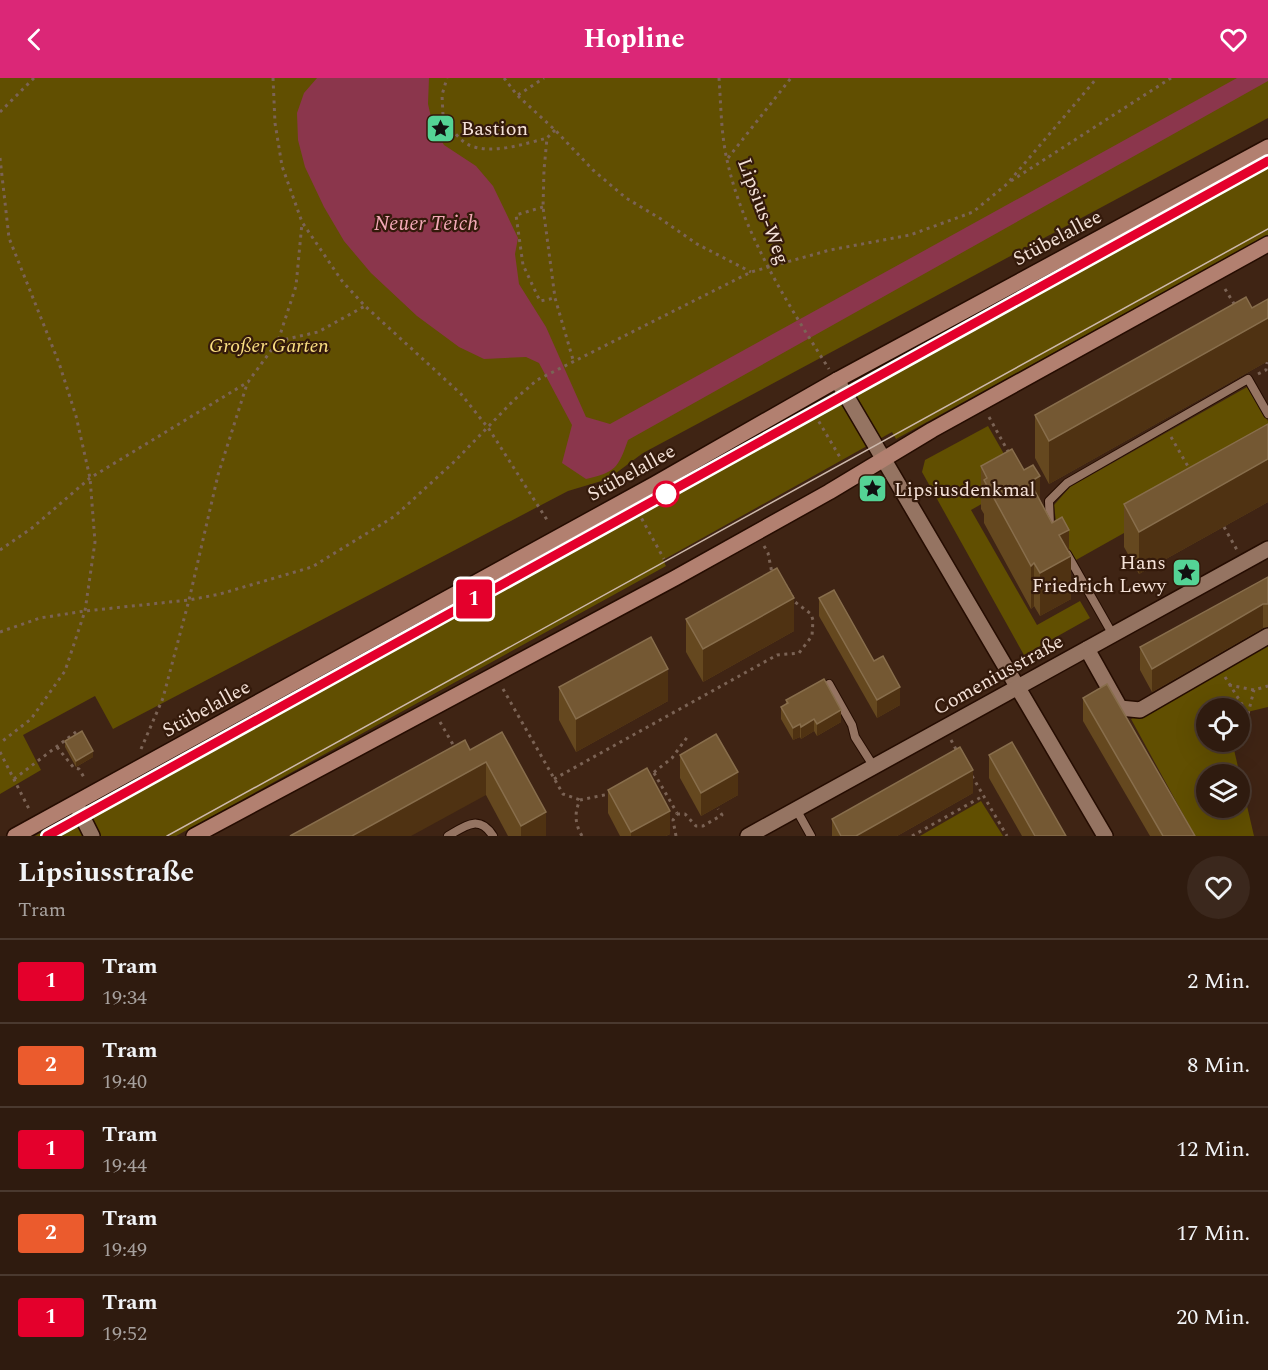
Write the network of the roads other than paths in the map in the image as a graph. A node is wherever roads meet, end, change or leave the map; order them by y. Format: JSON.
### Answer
{"nodes":[{"id":1,"x":1268,"y":147,"type":"edge"},
{"id":2,"x":1268,"y":244,"type":"edge"},
{"id":3,"x":833,"y":375,"type":"junction"},
{"id":4,"x":1268,"y":414,"type":"edge"},
{"id":5,"x":884,"y":460,"type":"junction"},
{"id":6,"x":1055,"y":534,"type":"edge"},
{"id":7,"x":1061,"y":544,"type":"edge"},
{"id":8,"x":1268,"y":549,"type":"edge"},
{"id":9,"x":1113,"y":634,"type":"junction"},
{"id":10,"x":1268,"y":636,"type":"edge"},
{"id":11,"x":1087,"y":649,"type":"junction"},
{"id":12,"x":829,"y":684,"type":"edge"},
{"id":13,"x":1019,"y":687,"type":"junction"},
{"id":14,"x":874,"y":766,"type":"junction"},
{"id":15,"x":76,"y":804,"type":"junction"},
{"id":16,"x":796,"y":809,"type":"junction"},
{"id":17,"x":15,"y":836,"type":"edge"},
{"id":18,"x":92,"y":836,"type":"edge"},
{"id":19,"x":194,"y":836,"type":"edge"},
{"id":20,"x":448,"y":836,"type":"edge"},
{"id":21,"x":493,"y":836,"type":"edge"},
{"id":22,"x":748,"y":836,"type":"edge"},
{"id":23,"x":811,"y":836,"type":"edge"},
{"id":24,"x":1105,"y":836,"type":"edge"}],
"edges":[{"from":1,"to":3,"type":"main road","name":"Stübelallee"},
{"from":2,"to":5,"type":"main road"},
{"from":3,"to":5,"type":"street"},
{"from":3,"to":15,"type":"main road","name":"Stübelallee"},
{"from":4,"to":6,"type":"lane"},
{"from":5,"to":13,"type":"street"},
{"from":5,"to":19,"type":"main road"},
{"from":7,"to":9,"type":"lane"},
{"from":8,"to":9,"type":"street","name":"Comeniusstraße"},
{"from":9,"to":11,"type":"street","name":"Comeniusstraße"},
{"from":10,"to":11,"type":"street"},
{"from":11,"to":13,"type":"street","name":"Comeniusstraße"},
{"from":12,"to":14,"type":"lane"},
{"from":13,"to":14,"type":"street","name":"Comeniusstraße"},
{"from":13,"to":24,"type":"street"},
{"from":14,"to":16,"type":"street","name":"Comeniusstraße"},
{"from":15,"to":17,"type":"main road","name":"Stübelallee"},
{"from":15,"to":18,"type":"street"},
{"from":16,"to":22,"type":"street","name":"Comeniusstraße"},
{"from":16,"to":23,"type":"lane"},
{"from":20,"to":21,"type":"lane"}]}
